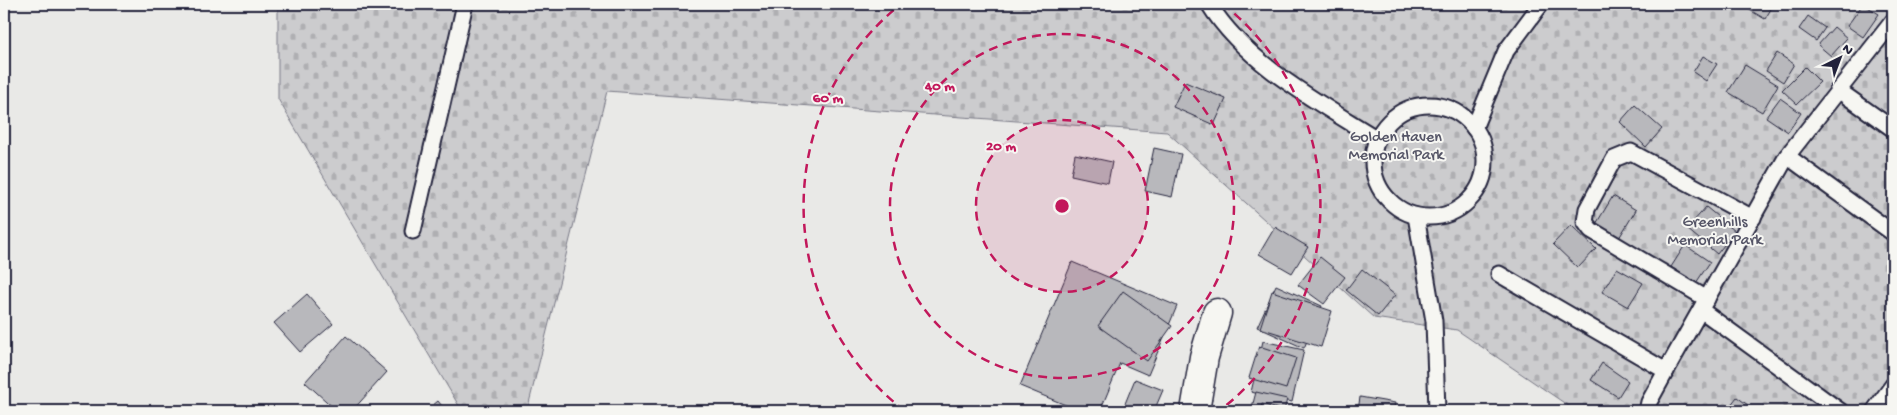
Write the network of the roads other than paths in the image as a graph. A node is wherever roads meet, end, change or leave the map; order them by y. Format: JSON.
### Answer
{"nodes":[{"id":1,"x":465,"y":4,"type":"edge"},
{"id":2,"x":1209,"y":4,"type":"edge"},
{"id":3,"x":1541,"y":4,"type":"edge"},
{"id":4,"x":1893,"y":21,"type":"edge"},
{"id":5,"x":1838,"y":90,"type":"junction"},
{"id":6,"x":1474,"y":128,"type":"junction"},
{"id":7,"x":1893,"y":129,"type":"edge"},
{"id":8,"x":1377,"y":139,"type":"junction"},
{"id":9,"x":1788,"y":156,"type":"junction"},
{"id":10,"x":1416,"y":216,"type":"junction"},
{"id":11,"x":1753,"y":218,"type":"junction"},
{"id":12,"x":413,"y":231,"type":"dead end"},
{"id":13,"x":1893,"y":233,"type":"edge"},
{"id":14,"x":1499,"y":274,"type":"dead end"},
{"id":15,"x":1704,"y":304,"type":"junction"},
{"id":16,"x":1217,"y":313,"type":"dead end"},
{"id":17,"x":1666,"y":371,"type":"junction"},
{"id":18,"x":1893,"y":385,"type":"edge"},
{"id":19,"x":1195,"y":411,"type":"edge"},
{"id":20,"x":1437,"y":411,"type":"edge"},
{"id":21,"x":1647,"y":411,"type":"edge"},
{"id":22,"x":1840,"y":411,"type":"edge"},
{"id":23,"x":1874,"y":411,"type":"edge"}],
"edges":[{"from":1,"to":12,"type":"lane"},
{"from":2,"to":8,"type":"lane"},
{"from":3,"to":6,"type":"lane"},
{"from":4,"to":5,"type":"lane"},
{"from":5,"to":7,"type":"lane"},
{"from":5,"to":9,"type":"lane"},
{"from":6,"to":8,"type":"lane"},
{"from":6,"to":10,"type":"lane"},
{"from":8,"to":10,"type":"lane"},
{"from":9,"to":11,"type":"lane"},
{"from":9,"to":13,"type":"lane"},
{"from":10,"to":20,"type":"lane"},
{"from":11,"to":15,"type":"lane"},
{"from":11,"to":15,"type":"lane"},
{"from":14,"to":17,"type":"lane"},
{"from":15,"to":17,"type":"lane"},
{"from":15,"to":22,"type":"lane"},
{"from":16,"to":19,"type":"street"},
{"from":17,"to":21,"type":"lane"},
{"from":18,"to":23,"type":"lane"}]}
